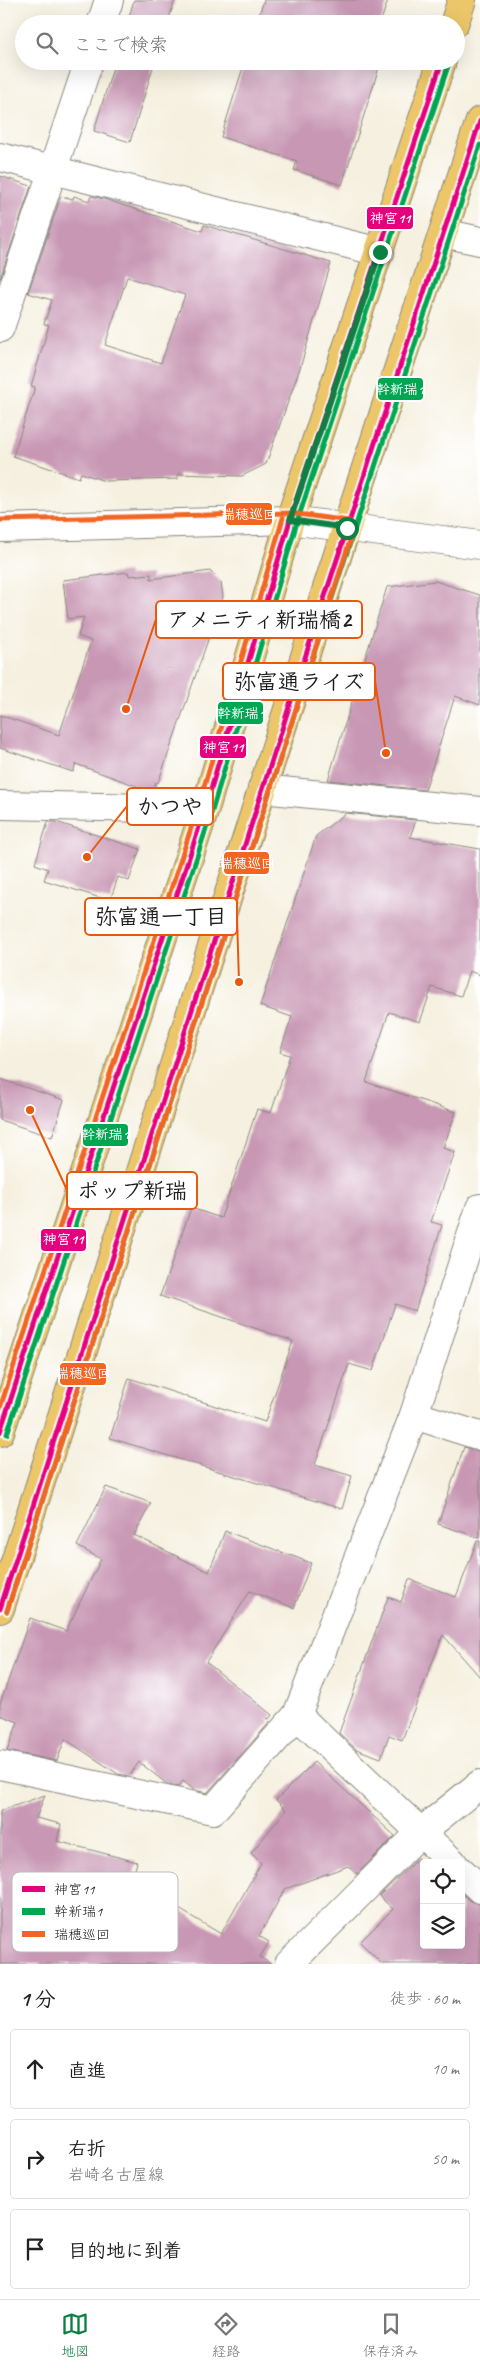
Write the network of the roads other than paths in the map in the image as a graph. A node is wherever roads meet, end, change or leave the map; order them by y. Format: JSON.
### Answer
{"nodes":[{"id":1,"x":109,"y":0,"type":"edge"},
{"id":2,"x":462,"y":0,"type":"edge"},
{"id":3,"x":104,"y":15,"type":"edge"},
{"id":4,"x":457,"y":15,"type":"edge"},
{"id":5,"x":86,"y":70,"type":"edge"},
{"id":6,"x":439,"y":70,"type":"edge"},
{"id":7,"x":480,"y":121,"type":"edge"},
{"id":8,"x":0,"y":157,"type":"edge"},
{"id":9,"x":54,"y":170,"type":"junction"},
{"id":10,"x":443,"y":233,"type":"junction"},
{"id":11,"x":480,"y":240,"type":"edge"},
{"id":12,"x":380,"y":252,"type":"junction"},
{"id":13,"x":0,"y":328,"type":"edge"},
{"id":14,"x":290,"y":520,"type":"junction"},
{"id":15,"x":0,"y":528,"type":"edge"},
{"id":16,"x":347,"y":528,"type":"junction"},
{"id":17,"x":480,"y":545,"type":"edge"},
{"id":18,"x":262,"y":789,"type":"junction"},
{"id":19,"x":0,"y":805,"type":"edge"},
{"id":20,"x":205,"y":809,"type":"junction"},
{"id":21,"x":480,"y":811,"type":"edge"},
{"id":22,"x":480,"y":1208,"type":"edge"},
{"id":23,"x":414,"y":1414,"type":"junction"},
{"id":24,"x":0,"y":1432,"type":"edge"},
{"id":25,"x":480,"y":1436,"type":"edge"},
{"id":26,"x":0,"y":1609,"type":"edge"},
{"id":27,"x":297,"y":1715,"type":"junction"},
{"id":28,"x":0,"y":1765,"type":"edge"},
{"id":29,"x":480,"y":1784,"type":"edge"},
{"id":30,"x":421,"y":1832,"type":"junction"},
{"id":31,"x":449,"y":1859,"type":"edge"},
{"id":32,"x":465,"y":1875,"type":"edge"},
{"id":33,"x":480,"y":1889,"type":"edge"},
{"id":34,"x":289,"y":1964,"type":"edge"}],
"edges":[{"from":1,"to":3,"type":"street"},
{"from":2,"to":4,"type":"main road"},
{"from":5,"to":9,"type":"street"},
{"from":6,"to":12,"type":"main road"},
{"from":7,"to":10,"type":"main road"},
{"from":8,"to":9,"type":"street"},
{"from":9,"to":12,"type":"street"},
{"from":9,"to":13,"type":"street"},
{"from":10,"to":11,"type":"street"},
{"from":10,"to":16,"type":"main road"},
{"from":12,"to":14,"type":"main road"},
{"from":14,"to":15,"type":"street"},
{"from":14,"to":16,"type":"street"},
{"from":14,"to":20,"type":"main road"},
{"from":16,"to":17,"type":"street"},
{"from":16,"to":18,"type":"main road"},
{"from":18,"to":21,"type":"street"},
{"from":18,"to":26,"type":"main road"},
{"from":19,"to":20,"type":"street"},
{"from":20,"to":24,"type":"main road"},
{"from":22,"to":23,"type":"street"},
{"from":23,"to":25,"type":"street"},
{"from":23,"to":27,"type":"street"},
{"from":27,"to":28,"type":"street"},
{"from":27,"to":30,"type":"street"},
{"from":29,"to":30,"type":"street"},
{"from":30,"to":31,"type":"street"},
{"from":30,"to":34,"type":"street"},
{"from":32,"to":33,"type":"street"}]}
